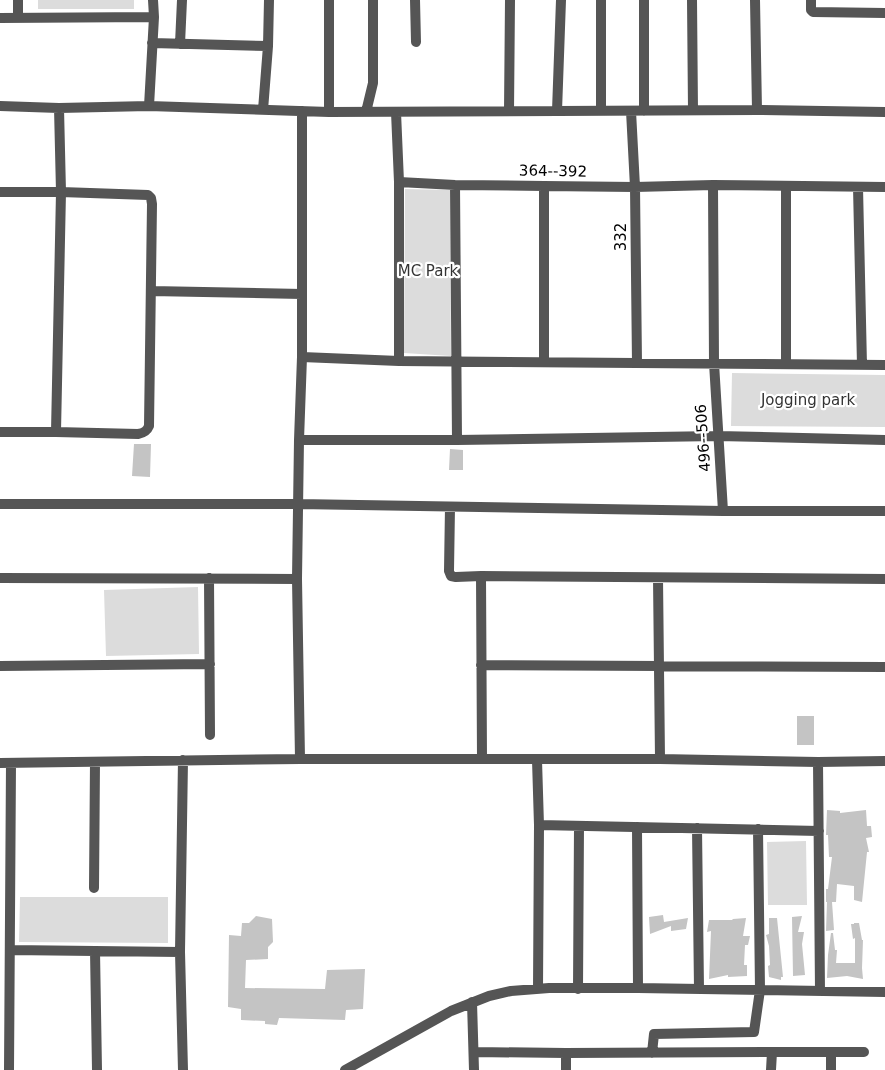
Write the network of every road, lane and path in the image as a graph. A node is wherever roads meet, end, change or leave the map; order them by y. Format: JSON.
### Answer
{"nodes":[{"id":1,"x":18,"y":0,"type":"edge"},
{"id":2,"x":153,"y":0,"type":"edge"},
{"id":3,"x":182,"y":0,"type":"edge"},
{"id":4,"x":269,"y":0,"type":"edge"},
{"id":5,"x":329,"y":0,"type":"edge"},
{"id":6,"x":373,"y":0,"type":"edge"},
{"id":7,"x":415,"y":0,"type":"edge"},
{"id":8,"x":510,"y":0,"type":"edge"},
{"id":9,"x":561,"y":0,"type":"edge"},
{"id":10,"x":601,"y":0,"type":"edge"},
{"id":11,"x":644,"y":0,"type":"edge"},
{"id":12,"x":692,"y":0,"type":"edge"},
{"id":13,"x":755,"y":0,"type":"edge"},
{"id":14,"x":811,"y":0,"type":"edge"},
{"id":15,"x":885,"y":14,"type":"edge"},
{"id":16,"x":154,"y":17,"type":"junction"},
{"id":17,"x":0,"y":18,"type":"edge"},
{"id":18,"x":18,"y":18,"type":"junction"},
{"id":19,"x":416,"y":42,"type":"dead end"},
{"id":20,"x":152,"y":44,"type":"junction"},
{"id":21,"x":180,"y":44,"type":"junction"},
{"id":22,"x":268,"y":46,"type":"junction"},
{"id":23,"x":0,"y":106,"type":"edge"},
{"id":24,"x":149,"y":106,"type":"junction"},
{"id":25,"x":59,"y":108,"type":"junction"},
{"id":26,"x":263,"y":110,"type":"junction"},
{"id":27,"x":692,"y":110,"type":"junction"},
{"id":28,"x":757,"y":110,"type":"junction"},
{"id":29,"x":302,"y":111,"type":"junction"},
{"id":30,"x":509,"y":111,"type":"junction"},
{"id":31,"x":557,"y":111,"type":"junction"},
{"id":32,"x":601,"y":111,"type":"junction"},
{"id":33,"x":631,"y":111,"type":"junction"},
{"id":34,"x":644,"y":111,"type":"junction"},
{"id":35,"x":329,"y":112,"type":"junction"},
{"id":36,"x":366,"y":112,"type":"junction"},
{"id":37,"x":396,"y":112,"type":"junction"},
{"id":38,"x":885,"y":112,"type":"edge"},
{"id":39,"x":399,"y":182,"type":"junction"},
{"id":40,"x":455,"y":185,"type":"junction"},
{"id":41,"x":713,"y":185,"type":"junction"},
{"id":42,"x":544,"y":186,"type":"junction"},
{"id":43,"x":786,"y":186,"type":"junction"},
{"id":44,"x":635,"y":187,"type":"junction"},
{"id":45,"x":858,"y":187,"type":"junction"},
{"id":46,"x":885,"y":187,"type":"edge"},
{"id":47,"x":0,"y":192,"type":"edge"},
{"id":48,"x":61,"y":192,"type":"junction"},
{"id":49,"x":151,"y":291,"type":"junction"},
{"id":50,"x":302,"y":294,"type":"junction"},
{"id":51,"x":302,"y":357,"type":"junction"},
{"id":52,"x":399,"y":361,"type":"junction"},
{"id":53,"x":456,"y":361,"type":"junction"},
{"id":54,"x":544,"y":362,"type":"junction"},
{"id":55,"x":636,"y":363,"type":"junction"},
{"id":56,"x":714,"y":363,"type":"junction"},
{"id":57,"x":786,"y":364,"type":"junction"},
{"id":58,"x":862,"y":365,"type":"junction"},
{"id":59,"x":885,"y":365,"type":"edge"},
{"id":60,"x":0,"y":432,"type":"edge"},
{"id":61,"x":56,"y":432,"type":"junction"},
{"id":62,"x":718,"y":436,"type":"junction"},
{"id":63,"x":299,"y":440,"type":"junction"},
{"id":64,"x":457,"y":440,"type":"junction"},
{"id":65,"x":885,"y":440,"type":"edge"},
{"id":66,"x":0,"y":504,"type":"edge"},
{"id":67,"x":298,"y":504,"type":"junction"},
{"id":68,"x":450,"y":507,"type":"junction"},
{"id":69,"x":723,"y":511,"type":"junction"},
{"id":70,"x":885,"y":511,"type":"edge"},
{"id":71,"x":481,"y":576,"type":"junction"},
{"id":72,"x":0,"y":578,"type":"edge"},
{"id":73,"x":209,"y":578,"type":"junction"},
{"id":74,"x":658,"y":578,"type":"junction"},
{"id":75,"x":297,"y":579,"type":"junction"},
{"id":76,"x":885,"y":579,"type":"edge"},
{"id":77,"x":210,"y":664,"type":"junction"},
{"id":78,"x":481,"y":665,"type":"junction"},
{"id":79,"x":0,"y":666,"type":"edge"},
{"id":80,"x":659,"y":667,"type":"junction"},
{"id":81,"x":885,"y":667,"type":"edge"},
{"id":82,"x":210,"y":735,"type":"dead end"},
{"id":83,"x":300,"y":759,"type":"junction"},
{"id":84,"x":482,"y":759,"type":"junction"},
{"id":85,"x":660,"y":759,"type":"junction"},
{"id":86,"x":183,"y":760,"type":"junction"},
{"id":87,"x":538,"y":760,"type":"junction"},
{"id":88,"x":885,"y":761,"type":"edge"},
{"id":89,"x":95,"y":762,"type":"junction"},
{"id":90,"x":818,"y":762,"type":"junction"},
{"id":91,"x":0,"y":763,"type":"edge"},
{"id":92,"x":11,"y":763,"type":"junction"},
{"id":93,"x":539,"y":825,"type":"junction"},
{"id":94,"x":579,"y":826,"type":"junction"},
{"id":95,"x":637,"y":827,"type":"junction"},
{"id":96,"x":698,"y":828,"type":"junction"},
{"id":97,"x":758,"y":829,"type":"junction"},
{"id":98,"x":819,"y":830,"type":"junction"},
{"id":99,"x":94,"y":888,"type":"dead end"},
{"id":100,"x":7,"y":943,"type":"edge"},
{"id":101,"x":95,"y":951,"type":"junction"},
{"id":102,"x":180,"y":952,"type":"junction"},
{"id":103,"x":638,"y":988,"type":"junction"},
{"id":104,"x":538,"y":989,"type":"junction"},
{"id":105,"x":578,"y":989,"type":"junction"},
{"id":106,"x":700,"y":989,"type":"junction"},
{"id":107,"x":760,"y":990,"type":"junction"},
{"id":108,"x":820,"y":991,"type":"junction"},
{"id":109,"x":885,"y":992,"type":"edge"},
{"id":110,"x":472,"y":1002,"type":"junction"},
{"id":111,"x":474,"y":1052,"type":"junction"},
{"id":112,"x":772,"y":1052,"type":"junction"},
{"id":113,"x":831,"y":1052,"type":"junction"},
{"id":114,"x":864,"y":1052,"type":"dead end"},
{"id":115,"x":566,"y":1053,"type":"junction"},
{"id":116,"x":652,"y":1053,"type":"junction"},
{"id":117,"x":9,"y":1070,"type":"edge"},
{"id":118,"x":97,"y":1070,"type":"edge"},
{"id":119,"x":182,"y":1070,"type":"edge"},
{"id":120,"x":344,"y":1070,"type":"edge"},
{"id":121,"x":474,"y":1070,"type":"edge"},
{"id":122,"x":566,"y":1070,"type":"edge"},
{"id":123,"x":771,"y":1070,"type":"edge"},
{"id":124,"x":831,"y":1070,"type":"edge"}],
"edges":[{"from":1,"to":18,"type":"street"},
{"from":2,"to":16,"type":"street"},
{"from":3,"to":21,"type":"street"},
{"from":4,"to":22,"type":"street"},
{"from":5,"to":35,"type":"street"},
{"from":6,"to":36,"type":"street"},
{"from":7,"to":19,"type":"street"},
{"from":8,"to":30,"type":"street"},
{"from":9,"to":31,"type":"street"},
{"from":10,"to":32,"type":"street"},
{"from":11,"to":34,"type":"street"},
{"from":12,"to":27,"type":"street"},
{"from":13,"to":28,"type":"street"},
{"from":14,"to":15,"type":"street"},
{"from":16,"to":18,"type":"street"},
{"from":16,"to":20,"type":"street"},
{"from":17,"to":18,"type":"street"},
{"from":20,"to":21,"type":"street"},
{"from":20,"to":24,"type":"street"},
{"from":21,"to":22,"type":"street"},
{"from":22,"to":26,"type":"street"},
{"from":23,"to":25,"type":"street"},
{"from":24,"to":25,"type":"street"},
{"from":24,"to":26,"type":"street"},
{"from":25,"to":48,"type":"street"},
{"from":26,"to":29,"type":"street"},
{"from":27,"to":28,"type":"street"},
{"from":27,"to":34,"type":"street"},
{"from":28,"to":38,"type":"street"},
{"from":29,"to":35,"type":"street"},
{"from":29,"to":50,"type":"street"},
{"from":30,"to":31,"type":"street"},
{"from":30,"to":37,"type":"street"},
{"from":31,"to":32,"type":"street"},
{"from":32,"to":33,"type":"street"},
{"from":33,"to":34,"type":"street"},
{"from":33,"to":44,"type":"street","name":"332"},
{"from":35,"to":36,"type":"street"},
{"from":36,"to":37,"type":"street"},
{"from":37,"to":39,"type":"street"},
{"from":39,"to":40,"type":"street","name":"364--392"},
{"from":39,"to":52,"type":"street"},
{"from":40,"to":42,"type":"street","name":"364--392"},
{"from":40,"to":53,"type":"street"},
{"from":41,"to":43,"type":"street","name":"364--392"},
{"from":41,"to":44,"type":"street","name":"364--392"},
{"from":41,"to":56,"type":"street","name":"496--506"},
{"from":42,"to":44,"type":"street","name":"364--392"},
{"from":42,"to":54,"type":"street"},
{"from":43,"to":45,"type":"street","name":"364--392"},
{"from":43,"to":57,"type":"street"},
{"from":44,"to":55,"type":"street","name":"332"},
{"from":45,"to":46,"type":"street","name":"364--392"},
{"from":45,"to":58,"type":"street"},
{"from":47,"to":48,"type":"street"},
{"from":48,"to":49,"type":"street"},
{"from":48,"to":61,"type":"street"},
{"from":49,"to":50,"type":"street"},
{"from":49,"to":61,"type":"street"},
{"from":50,"to":51,"type":"street"},
{"from":51,"to":52,"type":"street"},
{"from":51,"to":63,"type":"street"},
{"from":52,"to":53,"type":"street"},
{"from":53,"to":54,"type":"street"},
{"from":53,"to":64,"type":"street"},
{"from":54,"to":55,"type":"street"},
{"from":55,"to":56,"type":"street"},
{"from":56,"to":57,"type":"street"},
{"from":56,"to":62,"type":"street","name":"496--506"},
{"from":57,"to":58,"type":"street"},
{"from":58,"to":59,"type":"street"},
{"from":60,"to":61,"type":"street"},
{"from":62,"to":64,"type":"street"},
{"from":62,"to":65,"type":"street"},
{"from":62,"to":69,"type":"street","name":"496--506"},
{"from":63,"to":64,"type":"street"},
{"from":63,"to":67,"type":"street"},
{"from":66,"to":67,"type":"street"},
{"from":67,"to":68,"type":"street"},
{"from":67,"to":75,"type":"street"},
{"from":68,"to":69,"type":"street"},
{"from":68,"to":71,"type":"street"},
{"from":69,"to":70,"type":"street"},
{"from":71,"to":74,"type":"street"},
{"from":71,"to":78,"type":"street"},
{"from":72,"to":73,"type":"street"},
{"from":73,"to":75,"type":"street"},
{"from":73,"to":77,"type":"street"},
{"from":74,"to":76,"type":"street"},
{"from":74,"to":80,"type":"street"},
{"from":75,"to":83,"type":"street"},
{"from":77,"to":79,"type":"street"},
{"from":77,"to":82,"type":"street"},
{"from":78,"to":80,"type":"street"},
{"from":78,"to":84,"type":"street"},
{"from":80,"to":81,"type":"street"},
{"from":80,"to":85,"type":"street"},
{"from":83,"to":84,"type":"street"},
{"from":83,"to":86,"type":"street"},
{"from":84,"to":87,"type":"street"},
{"from":85,"to":87,"type":"street"},
{"from":85,"to":90,"type":"street"},
{"from":86,"to":89,"type":"street"},
{"from":86,"to":102,"type":"street"},
{"from":87,"to":93,"type":"street"},
{"from":88,"to":90,"type":"street"},
{"from":89,"to":92,"type":"street"},
{"from":89,"to":99,"type":"street"},
{"from":90,"to":98,"type":"street"},
{"from":91,"to":92,"type":"street"},
{"from":92,"to":100,"type":"street"},
{"from":93,"to":94,"type":"street"},
{"from":93,"to":104,"type":"street"},
{"from":94,"to":95,"type":"street"},
{"from":94,"to":105,"type":"street"},
{"from":95,"to":96,"type":"street"},
{"from":95,"to":103,"type":"street"},
{"from":96,"to":97,"type":"street"},
{"from":96,"to":106,"type":"street"},
{"from":97,"to":98,"type":"street"},
{"from":97,"to":107,"type":"street"},
{"from":98,"to":108,"type":"street"},
{"from":100,"to":101,"type":"street"},
{"from":100,"to":117,"type":"street"},
{"from":101,"to":102,"type":"street"},
{"from":101,"to":118,"type":"street"},
{"from":102,"to":119,"type":"street"},
{"from":103,"to":105,"type":"street"},
{"from":103,"to":106,"type":"street"},
{"from":104,"to":105,"type":"street"},
{"from":104,"to":110,"type":"street"},
{"from":106,"to":107,"type":"street"},
{"from":107,"to":108,"type":"street"},
{"from":107,"to":116,"type":"street"},
{"from":108,"to":109,"type":"street"},
{"from":110,"to":111,"type":"street"},
{"from":110,"to":120,"type":"street"},
{"from":111,"to":115,"type":"street"},
{"from":111,"to":121,"type":"street"},
{"from":112,"to":113,"type":"street"},
{"from":112,"to":116,"type":"street"},
{"from":112,"to":123,"type":"street"},
{"from":113,"to":114,"type":"street"},
{"from":113,"to":124,"type":"street"},
{"from":115,"to":116,"type":"street"},
{"from":115,"to":122,"type":"street"}]}
